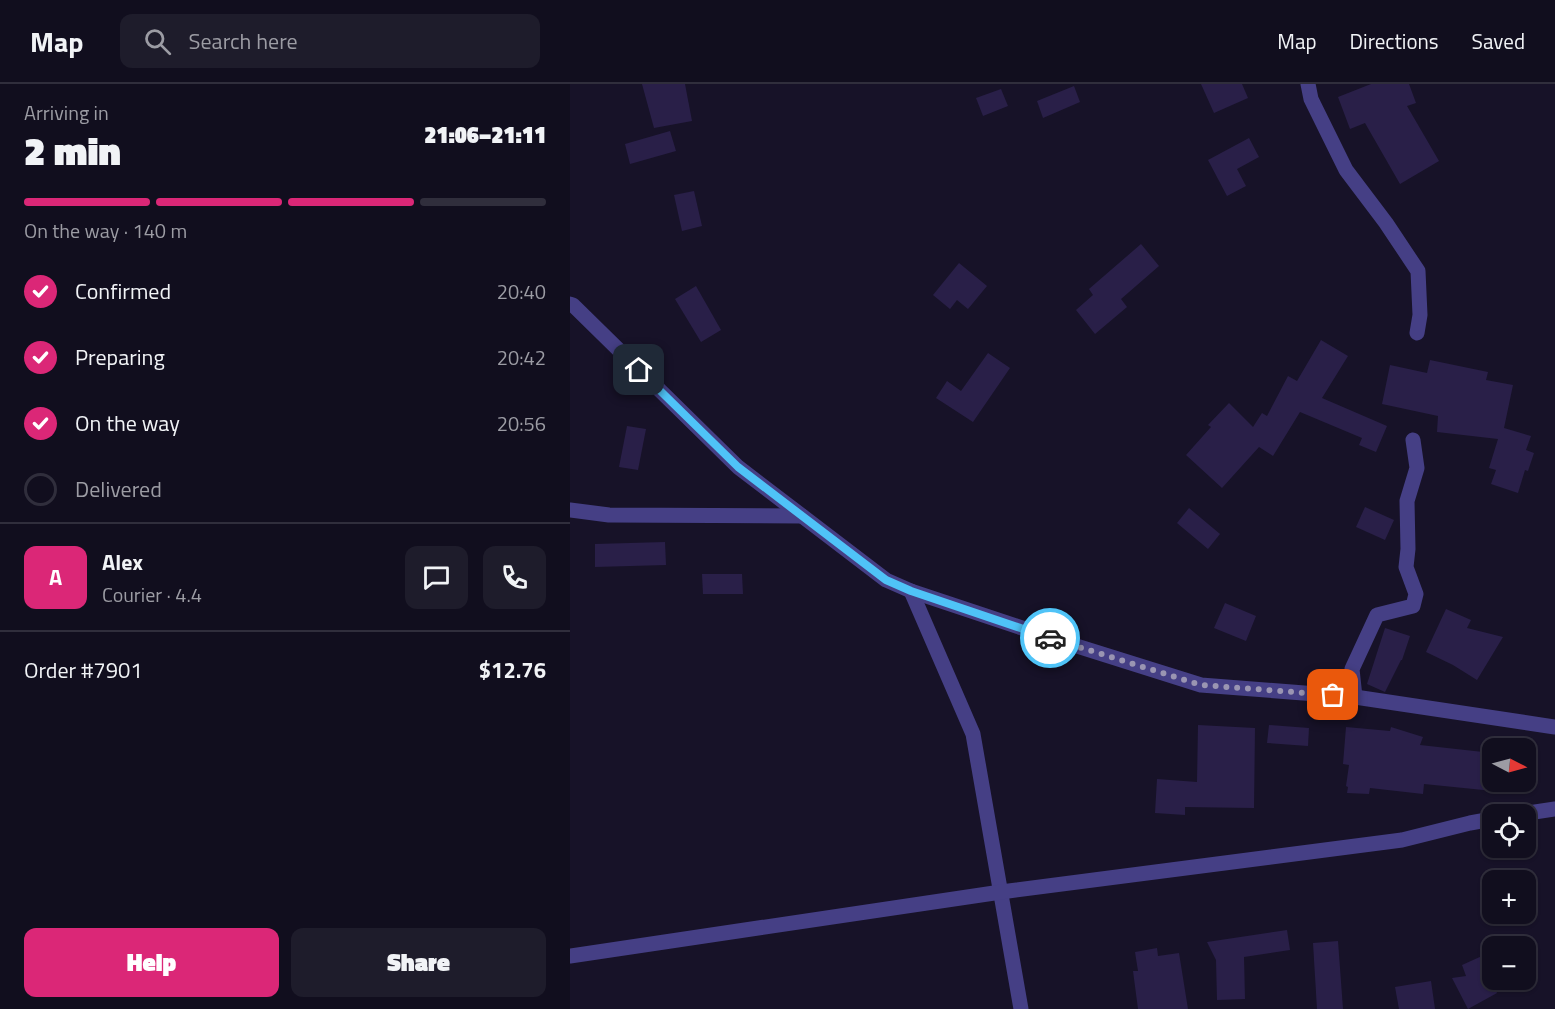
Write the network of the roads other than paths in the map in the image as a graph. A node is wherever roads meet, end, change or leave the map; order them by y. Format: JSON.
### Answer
{"nodes":[{"id":1,"x":1308,"y":84,"type":"edge"},
{"id":2,"x":571,"y":302,"type":"edge"},
{"id":3,"x":1417,"y":333,"type":"dead end"},
{"id":4,"x":1413,"y":440,"type":"dead end"},
{"id":5,"x":570,"y":510,"type":"edge"},
{"id":6,"x":802,"y":516,"type":"junction"},
{"id":7,"x":911,"y":591,"type":"junction"},
{"id":8,"x":1355,"y":697,"type":"junction"},
{"id":9,"x":1555,"y":727,"type":"edge"},
{"id":10,"x":1555,"y":809,"type":"edge"},
{"id":11,"x":1536,"y":812,"type":"edge"},
{"id":12,"x":1482,"y":821,"type":"edge"},
{"id":13,"x":1001,"y":892,"type":"junction"},
{"id":14,"x":570,"y":956,"type":"edge"},
{"id":15,"x":1021,"y":1009,"type":"edge"}],
"edges":[{"from":1,"to":3,"type":"street"},
{"from":2,"to":6,"type":"street"},
{"from":4,"to":8,"type":"street"},
{"from":5,"to":6,"type":"street"},
{"from":6,"to":7,"type":"street"},
{"from":7,"to":8,"type":"street"},
{"from":7,"to":13,"type":"street"},
{"from":8,"to":9,"type":"street"},
{"from":10,"to":11,"type":"street"},
{"from":12,"to":13,"type":"street"},
{"from":13,"to":14,"type":"street"},
{"from":13,"to":15,"type":"street"}]}
